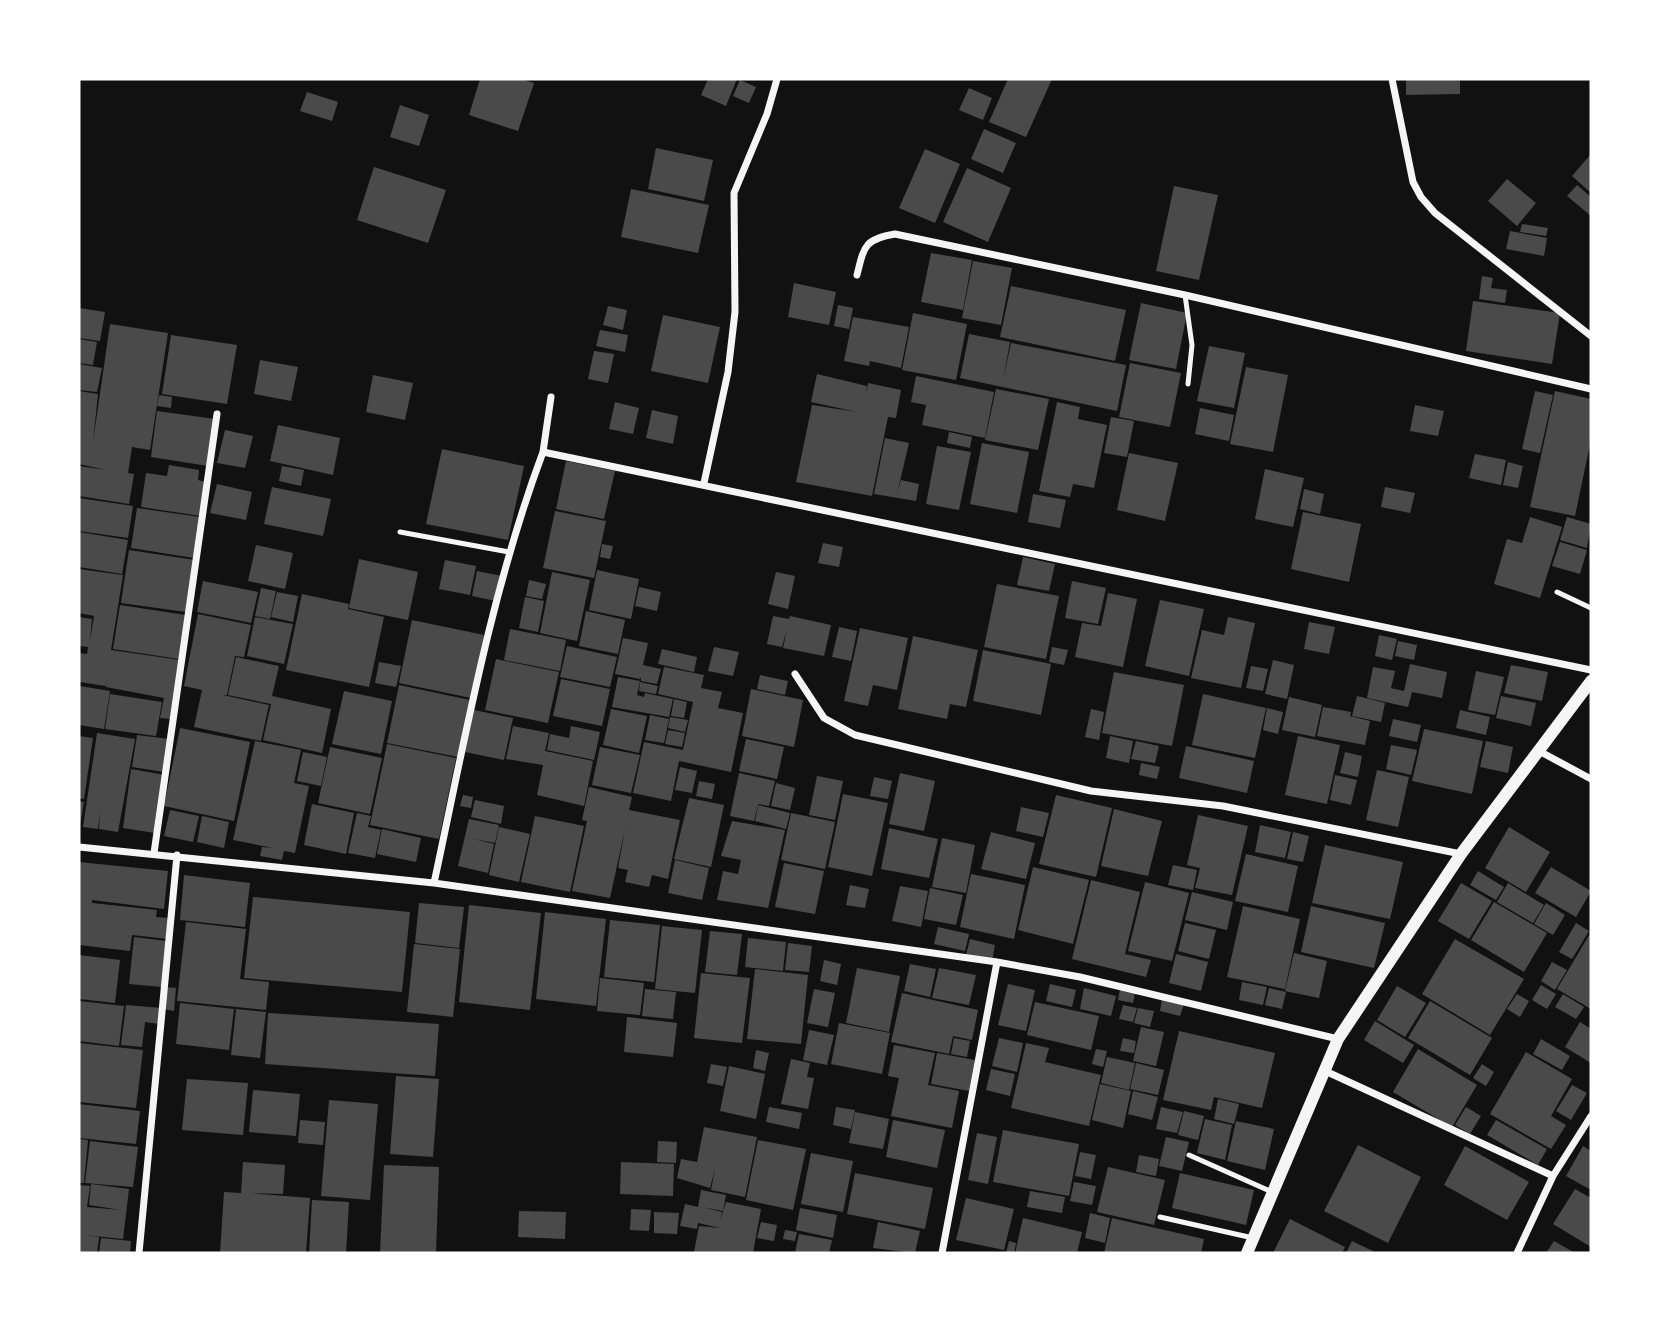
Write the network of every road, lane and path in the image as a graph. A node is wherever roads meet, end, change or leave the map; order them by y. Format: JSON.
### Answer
{"nodes":[{"id":1,"x":777,"y":79,"type":"edge"},
{"id":2,"x":1392,"y":79,"type":"edge"},
{"id":3,"x":856,"y":275,"type":"dead end"},
{"id":4,"x":1185,"y":295,"type":"junction"},
{"id":5,"x":1591,"y":336,"type":"edge"},
{"id":6,"x":1188,"y":384,"type":"dead end"},
{"id":7,"x":1591,"y":389,"type":"edge"},
{"id":8,"x":551,"y":397,"type":"dead end"},
{"id":9,"x":217,"y":414,"type":"dead end"},
{"id":10,"x":543,"y":452,"type":"junction"},
{"id":11,"x":704,"y":483,"type":"junction"},
{"id":12,"x":400,"y":532,"type":"dead end"},
{"id":13,"x":509,"y":552,"type":"junction"},
{"id":14,"x":1556,"y":592,"type":"dead end"},
{"id":15,"x":1591,"y":608,"type":"edge"},
{"id":16,"x":1591,"y":670,"type":"edge"},
{"id":17,"x":795,"y":674,"type":"dead end"},
{"id":18,"x":1591,"y":681,"type":"edge"},
{"id":19,"x":1539,"y":751,"type":"junction"},
{"id":20,"x":1591,"y":779,"type":"edge"},
{"id":21,"x":79,"y":847,"type":"edge"},
{"id":22,"x":154,"y":853,"type":"junction"},
{"id":23,"x":177,"y":855,"type":"junction"},
{"id":24,"x":1461,"y":855,"type":"junction"},
{"id":25,"x":434,"y":883,"type":"junction"},
{"id":26,"x":998,"y":962,"type":"junction"},
{"id":27,"x":1338,"y":1039,"type":"junction"},
{"id":28,"x":1323,"y":1070,"type":"junction"},
{"id":29,"x":1591,"y":1116,"type":"edge"},
{"id":30,"x":1189,"y":1155,"type":"dead end"},
{"id":31,"x":1553,"y":1176,"type":"junction"},
{"id":32,"x":1272,"y":1192,"type":"junction"},
{"id":33,"x":1160,"y":1217,"type":"dead end"},
{"id":34,"x":1253,"y":1238,"type":"junction"},
{"id":35,"x":139,"y":1253,"type":"edge"},
{"id":36,"x":942,"y":1253,"type":"edge"},
{"id":37,"x":1247,"y":1253,"type":"edge"},
{"id":38,"x":1517,"y":1253,"type":"edge"}],
"edges":[{"from":1,"to":11,"type":"street"},
{"from":2,"to":5,"type":"street"},
{"from":3,"to":4,"type":"street"},
{"from":4,"to":6,"type":"lane"},
{"from":4,"to":7,"type":"street"},
{"from":8,"to":10,"type":"street"},
{"from":9,"to":22,"type":"street"},
{"from":10,"to":11,"type":"street"},
{"from":10,"to":13,"type":"street"},
{"from":11,"to":16,"type":"street"},
{"from":12,"to":13,"type":"lane"},
{"from":13,"to":25,"type":"street"},
{"from":14,"to":15,"type":"lane"},
{"from":17,"to":24,"type":"street"},
{"from":18,"to":19,"type":"street"},
{"from":19,"to":20,"type":"street"},
{"from":19,"to":24,"type":"street"},
{"from":21,"to":22,"type":"street"},
{"from":22,"to":23,"type":"street"},
{"from":23,"to":25,"type":"street"},
{"from":23,"to":35,"type":"street"},
{"from":24,"to":27,"type":"street"},
{"from":25,"to":26,"type":"street"},
{"from":26,"to":27,"type":"street"},
{"from":26,"to":36,"type":"street"},
{"from":27,"to":28,"type":"street"},
{"from":28,"to":31,"type":"street"},
{"from":28,"to":32,"type":"street"},
{"from":29,"to":31,"type":"street"},
{"from":30,"to":32,"type":"lane"},
{"from":31,"to":38,"type":"street"},
{"from":32,"to":34,"type":"street"},
{"from":33,"to":34,"type":"lane"},
{"from":34,"to":37,"type":"street"}]}
